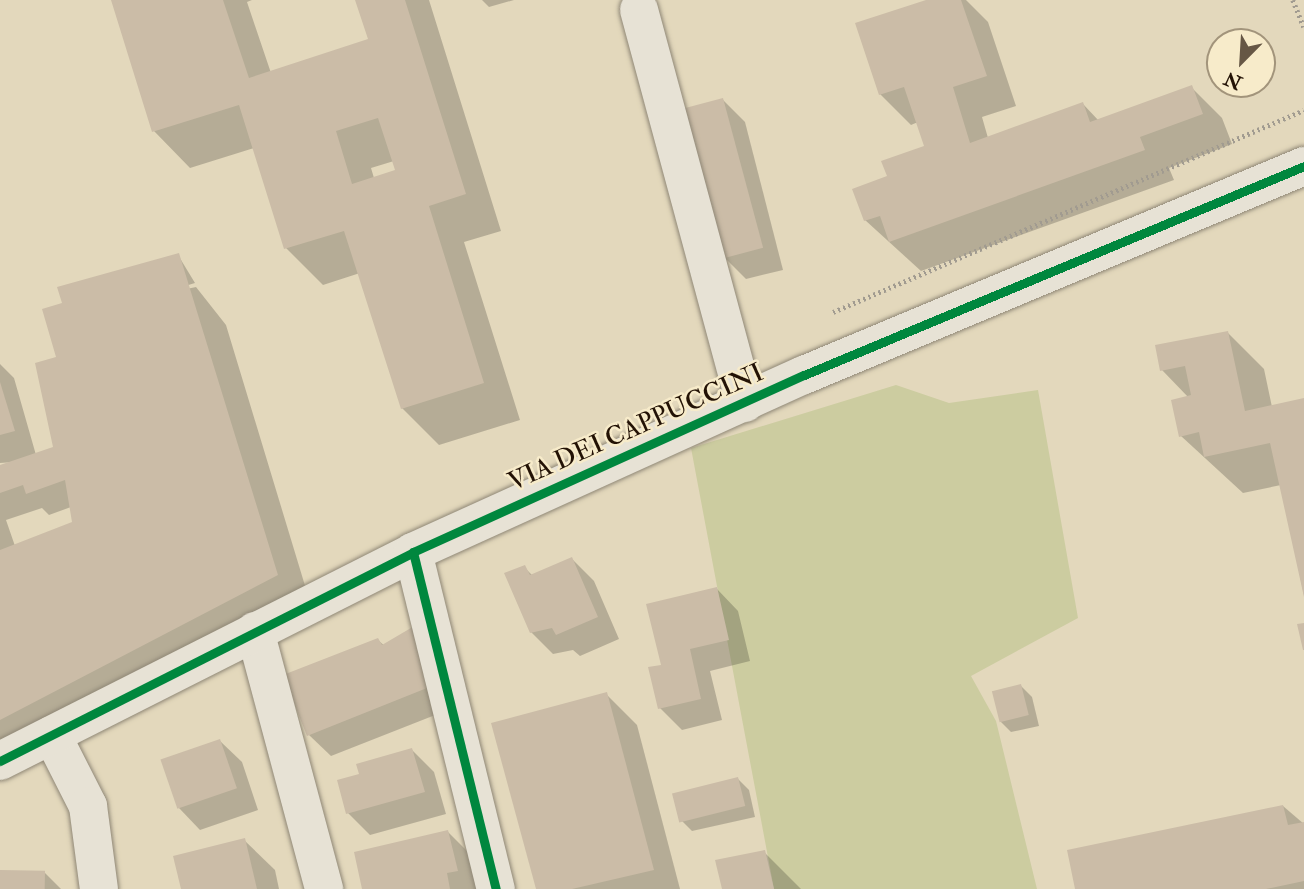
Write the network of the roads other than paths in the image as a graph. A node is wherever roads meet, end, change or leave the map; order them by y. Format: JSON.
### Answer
{"nodes":[{"id":1,"x":639,"y":10,"type":"dead end"},
{"id":2,"x":1304,"y":166,"type":"edge"},
{"id":3,"x":745,"y":403,"type":"junction"},
{"id":4,"x":413,"y":552,"type":"junction"},
{"id":5,"x":255,"y":631,"type":"junction"},
{"id":6,"x":52,"y":735,"type":"junction"},
{"id":7,"x":0,"y":761,"type":"edge"},
{"id":8,"x":496,"y":888,"type":"edge"},
{"id":9,"x":99,"y":889,"type":"edge"},
{"id":10,"x":324,"y":889,"type":"edge"}],
"edges":[{"from":1,"to":3,"type":"street"},
{"from":2,"to":3,"type":"street","name":"VIA DEI CAPPUCCINI"},
{"from":3,"to":4,"type":"street","name":"VIA DEI CAPPUCCINI"},
{"from":4,"to":5,"type":"street","name":"VIA DEI CAPPUCCINI"},
{"from":4,"to":8,"type":"street"},
{"from":5,"to":6,"type":"street","name":"VIA DEI CAPPUCCINI"},
{"from":5,"to":10,"type":"street"},
{"from":6,"to":7,"type":"street","name":"VIA DEI CAPPUCCINI"},
{"from":6,"to":9,"type":"street"}]}
